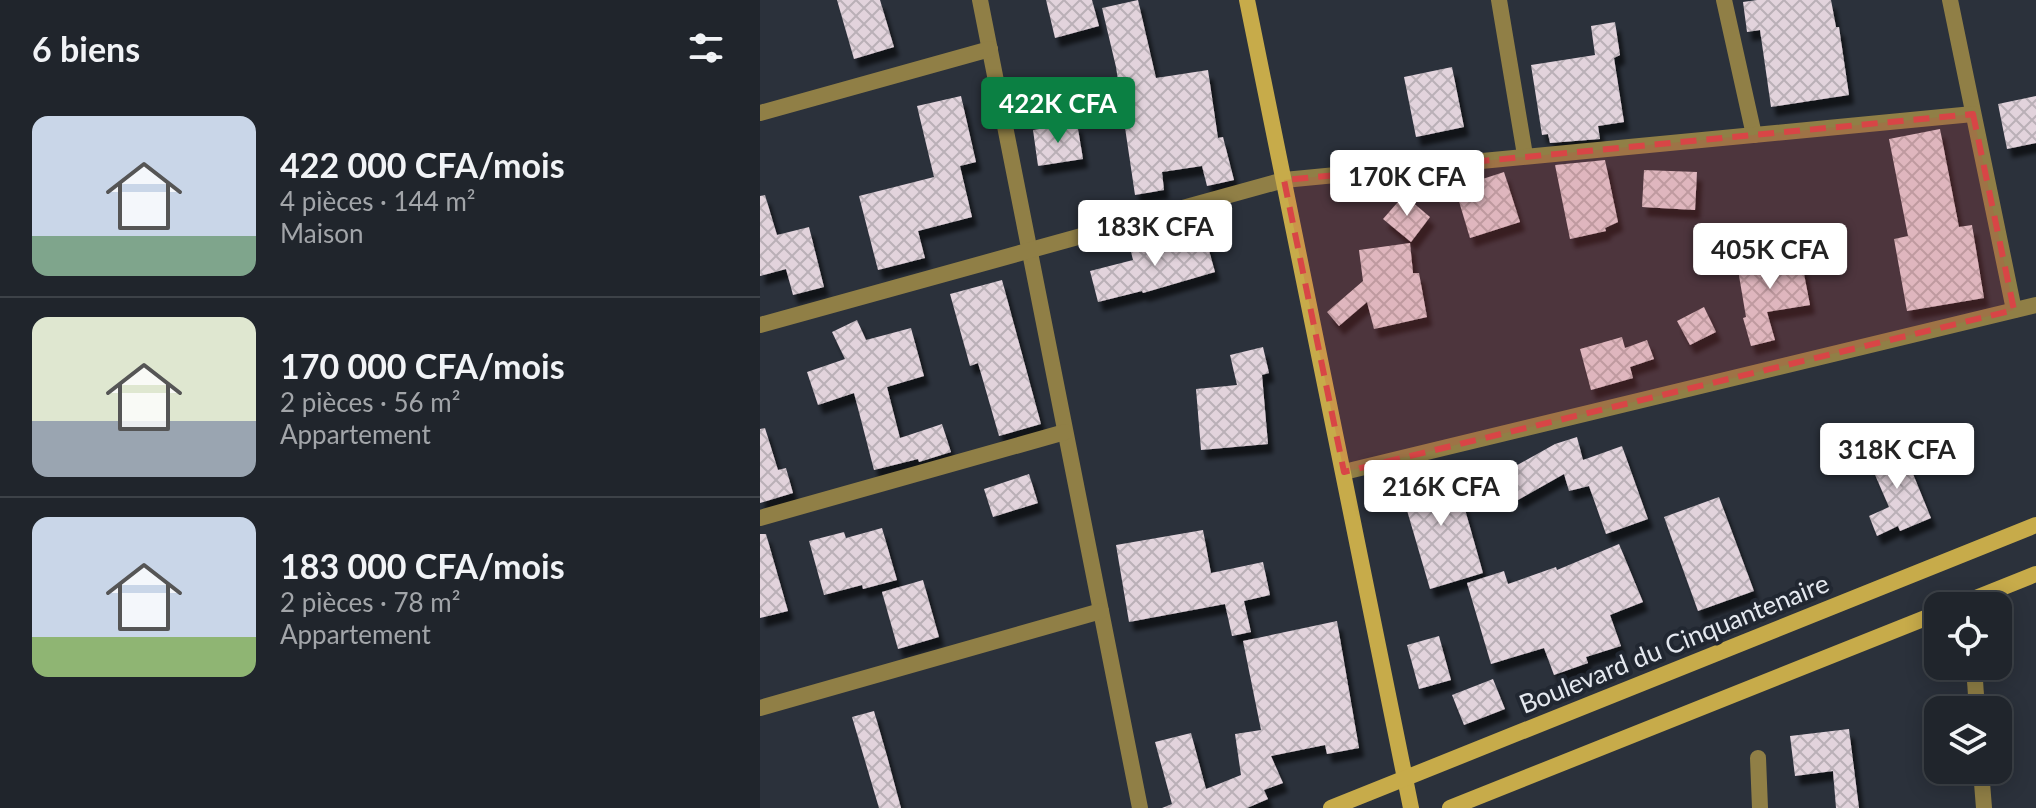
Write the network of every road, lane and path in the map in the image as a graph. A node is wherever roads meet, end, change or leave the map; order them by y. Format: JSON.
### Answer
{"nodes":[{"id":1,"x":980,"y":0,"type":"edge"},
{"id":2,"x":1247,"y":0,"type":"edge"},
{"id":3,"x":1499,"y":0,"type":"edge"},
{"id":4,"x":1724,"y":0,"type":"edge"},
{"id":5,"x":1950,"y":0,"type":"edge"},
{"id":6,"x":990,"y":49,"type":"junction"},
{"id":7,"x":760,"y":113,"type":"edge"},
{"id":8,"x":1973,"y":114,"type":"junction"},
{"id":9,"x":1754,"y":135,"type":"junction"},
{"id":10,"x":1525,"y":155,"type":"junction"},
{"id":11,"x":1284,"y":180,"type":"junction"},
{"id":12,"x":1030,"y":250,"type":"junction"},
{"id":13,"x":2036,"y":305,"type":"edge"},
{"id":14,"x":2014,"y":310,"type":"junction"},
{"id":15,"x":760,"y":325,"type":"edge"},
{"id":16,"x":1065,"y":432,"type":"junction"},
{"id":17,"x":1344,"y":472,"type":"junction"},
{"id":18,"x":760,"y":518,"type":"edge"},
{"id":19,"x":2036,"y":525,"type":"edge"},
{"id":20,"x":2036,"y":574,"type":"edge"},
{"id":21,"x":1993,"y":592,"type":"edge"},
{"id":22,"x":1101,"y":611,"type":"junction"},
{"id":23,"x":1924,"y":619,"type":"edge"},
{"id":24,"x":760,"y":708,"type":"edge"},
{"id":25,"x":1758,"y":758,"type":"dead end"},
{"id":26,"x":1406,"y":778,"type":"junction"},
{"id":27,"x":1982,"y":784,"type":"edge"},
{"id":28,"x":1140,"y":808,"type":"edge"},
{"id":29,"x":1331,"y":808,"type":"edge"},
{"id":30,"x":1411,"y":808,"type":"edge"},
{"id":31,"x":1450,"y":808,"type":"edge"},
{"id":32,"x":1760,"y":808,"type":"edge"},
{"id":33,"x":1984,"y":808,"type":"edge"}],
"edges":[{"from":1,"to":6,"type":"street"},
{"from":2,"to":11,"type":"main road"},
{"from":3,"to":10,"type":"street"},
{"from":4,"to":9,"type":"street"},
{"from":5,"to":8,"type":"street"},
{"from":6,"to":7,"type":"street"},
{"from":6,"to":12,"type":"street"},
{"from":8,"to":9,"type":"street"},
{"from":8,"to":14,"type":"street"},
{"from":9,"to":10,"type":"street"},
{"from":10,"to":11,"type":"street"},
{"from":11,"to":12,"type":"street"},
{"from":11,"to":17,"type":"main road"},
{"from":12,"to":15,"type":"street"},
{"from":12,"to":16,"type":"street"},
{"from":13,"to":14,"type":"street"},
{"from":14,"to":17,"type":"street"},
{"from":16,"to":18,"type":"street"},
{"from":16,"to":22,"type":"street"},
{"from":17,"to":26,"type":"main road"},
{"from":19,"to":26,"type":"main road","name":"Boulevard du Cinquantenaire"},
{"from":20,"to":21,"type":"main road"},
{"from":22,"to":24,"type":"street"},
{"from":22,"to":28,"type":"street"},
{"from":23,"to":31,"type":"main road"},
{"from":25,"to":32,"type":"street"},
{"from":26,"to":29,"type":"main road","name":"Boulevard du Cinquantenaire"},
{"from":26,"to":30,"type":"main road"},
{"from":27,"to":33,"type":"street"}]}
